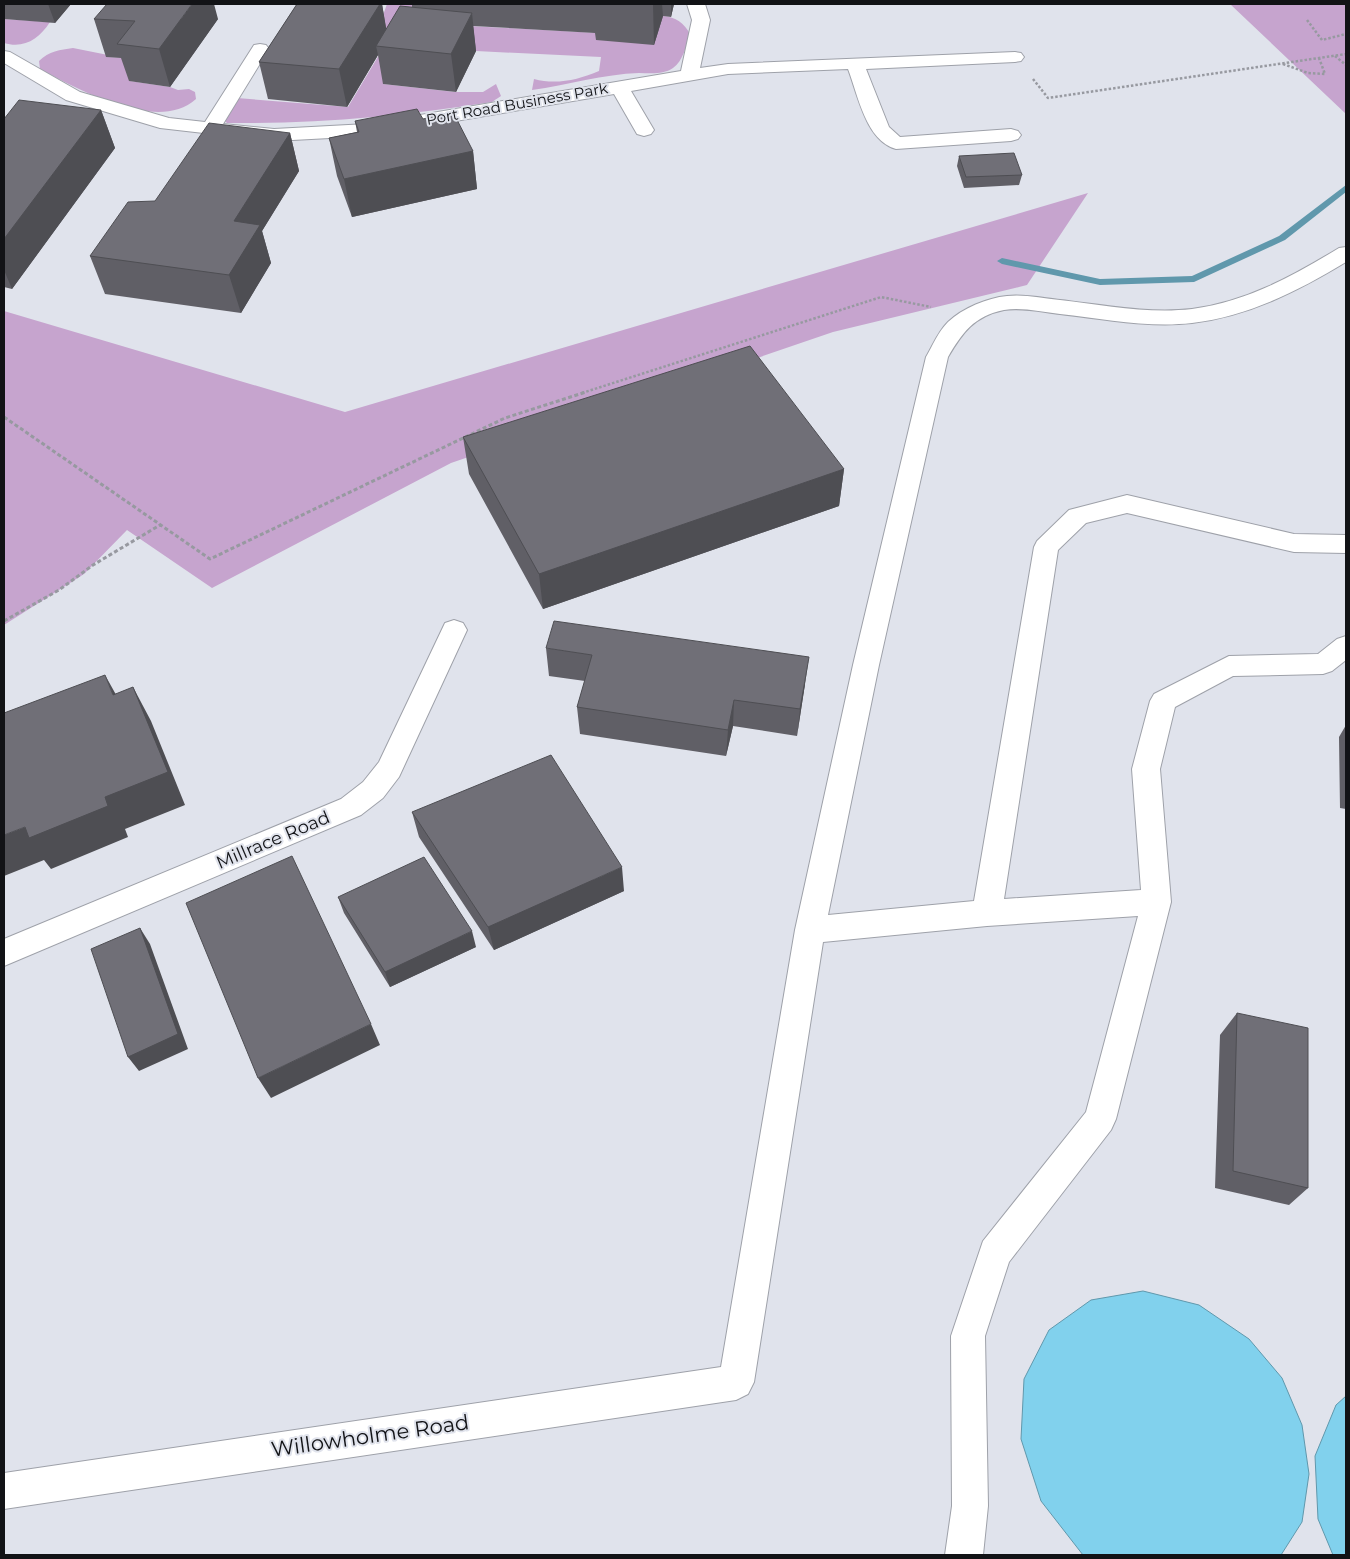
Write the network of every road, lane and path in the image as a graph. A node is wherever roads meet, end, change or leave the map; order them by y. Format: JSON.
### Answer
{"nodes":[{"id":1,"x":696,"y":4,"type":"edge"},
{"id":2,"x":1306,"y":20,"type":"dead end"},
{"id":3,"x":1346,"y":34,"type":"edge"},
{"id":4,"x":260,"y":49,"type":"dead end"},
{"id":5,"x":1346,"y":54,"type":"edge"},
{"id":6,"x":4,"y":56,"type":"edge"},
{"id":7,"x":1335,"y":56,"type":"junction"},
{"id":8,"x":1015,"y":57,"type":"joint"},
{"id":9,"x":1319,"y":58,"type":"junction"},
{"id":10,"x":855,"y":64,"type":"junction"},
{"id":11,"x":1280,"y":64,"type":"junction"},
{"id":12,"x":1346,"y":65,"type":"edge"},
{"id":13,"x":690,"y":75,"type":"junction"},
{"id":14,"x":620,"y":87,"type":"junction"},
{"id":15,"x":211,"y":128,"type":"junction"},
{"id":16,"x":644,"y":130,"type":"dead end"},
{"id":17,"x":1011,"y":135,"type":"dead end"},
{"id":18,"x":1346,"y":253,"type":"edge"},
{"id":19,"x":970,"y":317,"type":"junction"},
{"id":20,"x":4,"y":417,"type":"edge"},
{"id":21,"x":160,"y":525,"type":"junction"},
{"id":22,"x":1346,"y":544,"type":"edge"},
{"id":23,"x":4,"y":621,"type":"edge"},
{"id":24,"x":454,"y":630,"type":"dead end"},
{"id":25,"x":1346,"y":646,"type":"edge"},
{"id":26,"x":1156,"y":902,"type":"junction"},
{"id":27,"x":987,"y":914,"type":"junction"},
{"id":28,"x":810,"y":930,"type":"junction"},
{"id":29,"x":4,"y":953,"type":"edge"},
{"id":30,"x":4,"y":1490,"type":"edge"},
{"id":31,"x":964,"y":1555,"type":"edge"}],
"edges":[{"from":1,"to":13,"type":"street"},
{"from":2,"to":3,"type":"path"},
{"from":4,"to":15,"type":"street"},
{"from":5,"to":7,"type":"path"},
{"from":6,"to":15,"type":"street","name":"Port Road Business Park"},
{"from":7,"to":9,"type":"path"},
{"from":7,"to":12,"type":"path"},
{"from":8,"to":10,"type":"street","name":"Port Road Business Park"},
{"from":8,"to":11,"type":"path"},
{"from":9,"to":11,"type":"path"},
{"from":9,"to":11,"type":"path"},
{"from":10,"to":13,"type":"street","name":"Port Road Business Park"},
{"from":10,"to":17,"type":"street"},
{"from":13,"to":14,"type":"street","name":"Port Road Business Park"},
{"from":14,"to":15,"type":"street","name":"Port Road Business Park"},
{"from":14,"to":16,"type":"street"},
{"from":18,"to":19,"type":"street"},
{"from":19,"to":21,"type":"path"},
{"from":19,"to":28,"type":"street"},
{"from":20,"to":21,"type":"path"},
{"from":21,"to":23,"type":"path"},
{"from":22,"to":27,"type":"street"},
{"from":24,"to":29,"type":"street","name":"Millrace Road"},
{"from":25,"to":26,"type":"street"},
{"from":26,"to":27,"type":"street"},
{"from":26,"to":31,"type":"street"},
{"from":27,"to":28,"type":"street"},
{"from":28,"to":30,"type":"street","name":"Willowholme Road"}]}
